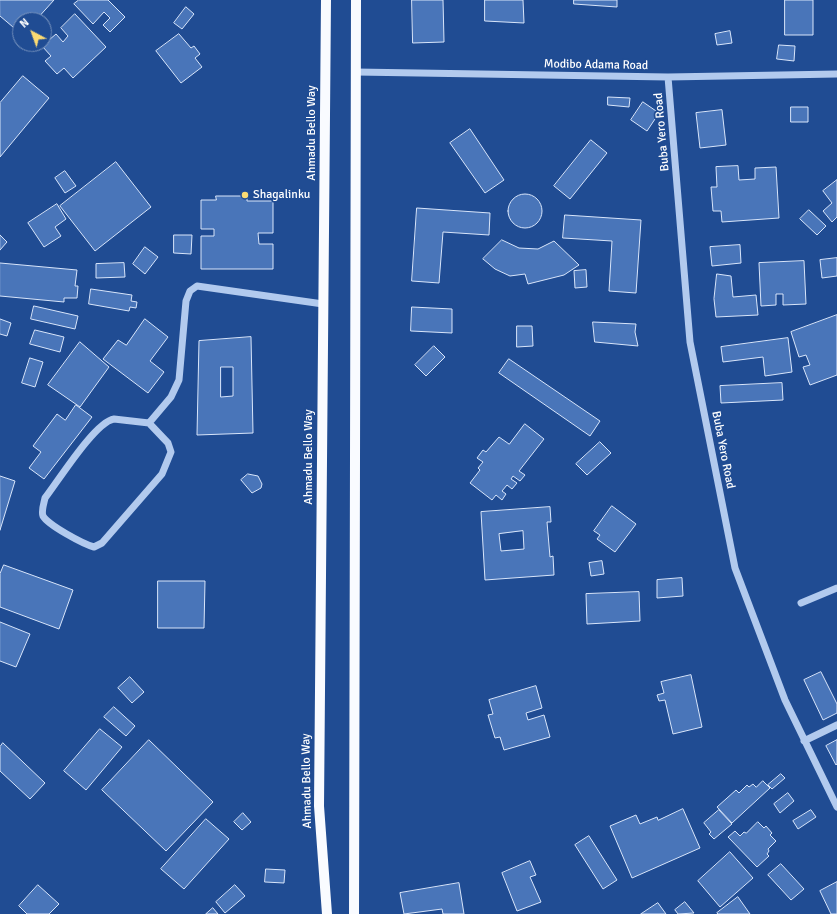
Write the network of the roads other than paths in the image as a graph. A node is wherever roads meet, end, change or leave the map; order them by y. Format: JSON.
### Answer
{"nodes":[{"id":1,"x":326,"y":0,"type":"edge"},
{"id":2,"x":356,"y":0,"type":"edge"},
{"id":3,"x":356,"y":72,"type":"junction"},
{"id":4,"x":837,"y":74,"type":"edge"},
{"id":5,"x":668,"y":77,"type":"junction"},
{"id":6,"x":323,"y":304,"type":"junction"},
{"id":7,"x":149,"y":423,"type":"junction"},
{"id":8,"x":837,"y":588,"type":"edge"},
{"id":9,"x":801,"y":603,"type":"dead end"},
{"id":10,"x":837,"y":725,"type":"edge"},
{"id":11,"x":804,"y":741,"type":"junction"},
{"id":12,"x":837,"y":807,"type":"edge"},
{"id":13,"x":327,"y":914,"type":"edge"},
{"id":14,"x":354,"y":914,"type":"edge"}],
"edges":[{"from":1,"to":6,"type":"main road","name":"Ahmadu Bello Way"},
{"from":2,"to":3,"type":"main road"},
{"from":3,"to":5,"type":"street","name":"Modibo Adama Road"},
{"from":3,"to":14,"type":"main road"},
{"from":4,"to":5,"type":"street","name":"Modibo Adama Road"},
{"from":5,"to":11,"type":"street","name":"Buba Yero Road"},
{"from":6,"to":7,"type":"street"},
{"from":6,"to":13,"type":"main road","name":"Ahmadu Bello Way"},
{"from":7,"to":7,"type":"street"},
{"from":8,"to":9,"type":"street"},
{"from":10,"to":11,"type":"street"},
{"from":11,"to":12,"type":"street","name":"Buba Yero Road"}]}
